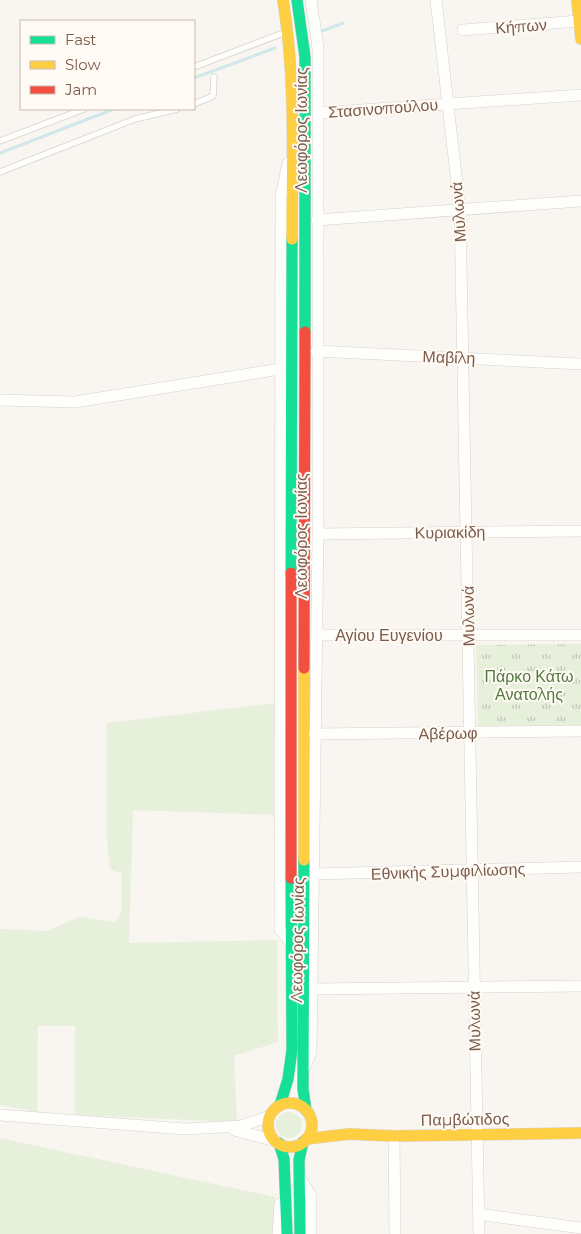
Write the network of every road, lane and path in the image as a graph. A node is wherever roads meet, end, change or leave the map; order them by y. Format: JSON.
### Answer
{"nodes":[{"id":1,"x":283,"y":0,"type":"edge"},
{"id":2,"x":297,"y":0,"type":"edge"},
{"id":3,"x":311,"y":0,"type":"edge"},
{"id":4,"x":436,"y":0,"type":"edge"},
{"id":5,"x":579,"y":10,"type":"edge"},
{"id":6,"x":462,"y":30,"type":"dead end"},
{"id":7,"x":288,"y":31,"type":"junction"},
{"id":8,"x":581,"y":39,"type":"edge"},
{"id":9,"x":195,"y":67,"type":"edge"},
{"id":10,"x":214,"y":77,"type":"dead end"},
{"id":11,"x":581,"y":95,"type":"edge"},
{"id":12,"x":195,"y":104,"type":"edge"},
{"id":13,"x":447,"y":104,"type":"junction"},
{"id":14,"x":81,"y":110,"type":"edge"},
{"id":15,"x":173,"y":110,"type":"edge"},
{"id":16,"x":318,"y":113,"type":"junction"},
{"id":17,"x":0,"y":141,"type":"edge"},
{"id":18,"x":292,"y":153,"type":"junction"},
{"id":19,"x":0,"y":172,"type":"edge"},
{"id":20,"x":581,"y":201,"type":"edge"},
{"id":21,"x":460,"y":210,"type":"junction"},
{"id":22,"x":317,"y":220,"type":"junction"},
{"id":23,"x":316,"y":351,"type":"junction"},
{"id":24,"x":464,"y":357,"type":"junction"},
{"id":25,"x":581,"y":364,"type":"edge"},
{"id":26,"x":280,"y":368,"type":"junction"},
{"id":27,"x":0,"y":400,"type":"edge"},
{"id":28,"x":581,"y":531,"type":"edge"},
{"id":29,"x":466,"y":532,"type":"junction"},
{"id":30,"x":318,"y":534,"type":"junction"},
{"id":31,"x":317,"y":635,"type":"junction"},
{"id":32,"x":468,"y":635,"type":"junction"},
{"id":33,"x":581,"y":635,"type":"edge"},
{"id":34,"x":581,"y":731,"type":"edge"},
{"id":35,"x":469,"y":732,"type":"junction"},
{"id":36,"x":314,"y":734,"type":"junction"},
{"id":37,"x":581,"y":867,"type":"edge"},
{"id":38,"x":471,"y":870,"type":"junction"},
{"id":39,"x":314,"y":874,"type":"junction"},
{"id":40,"x":291,"y":944,"type":"junction"},
{"id":41,"x":581,"y":986,"type":"edge"},
{"id":42,"x":473,"y":987,"type":"junction"},
{"id":43,"x":312,"y":988,"type":"junction"},
{"id":44,"x":304,"y":1070,"type":"junction"},
{"id":45,"x":280,"y":1105,"type":"junction"},
{"id":46,"x":308,"y":1114,"type":"junction"},
{"id":47,"x":0,"y":1115,"type":"edge"},
{"id":48,"x":270,"y":1116,"type":"junction"},
{"id":49,"x":225,"y":1128,"type":"junction"},
{"id":50,"x":581,"y":1133,"type":"edge"},
{"id":51,"x":349,"y":1134,"type":"junction"},
{"id":52,"x":476,"y":1135,"type":"junction"},
{"id":53,"x":394,"y":1136,"type":"junction"},
{"id":54,"x":304,"y":1140,"type":"junction"},
{"id":55,"x":277,"y":1142,"type":"junction"},
{"id":56,"x":299,"y":1177,"type":"junction"},
{"id":57,"x":286,"y":1191,"type":"junction"},
{"id":58,"x":478,"y":1214,"type":"junction"},
{"id":59,"x":581,"y":1228,"type":"edge"},
{"id":60,"x":562,"y":1230,"type":"edge"},
{"id":61,"x":278,"y":1234,"type":"edge"},
{"id":62,"x":287,"y":1234,"type":"edge"},
{"id":63,"x":300,"y":1234,"type":"edge"},
{"id":64,"x":311,"y":1234,"type":"edge"},
{"id":65,"x":395,"y":1234,"type":"edge"},
{"id":66,"x":478,"y":1234,"type":"edge"}],
"edges":[{"from":1,"to":7,"type":"street","name":"Λεωφόρος Ιωνίας"},
{"from":2,"to":44,"type":"street","name":"Λεωφόρος Ιωνίας"},
{"from":3,"to":16,"type":"street","name":"Λεωφόρος Ιωνίας"},
{"from":4,"to":13,"type":"street","name":"Μυλωνά"},
{"from":5,"to":6,"type":"street","name":"Κήπων"},
{"from":5,"to":8,"type":"street"},
{"from":7,"to":9,"type":"lane"},
{"from":7,"to":18,"type":"street","name":"Λεωφόρος Ιωνίας"},
{"from":10,"to":12,"type":"lane"},
{"from":11,"to":13,"type":"street","name":"Στασινοπούλου"},
{"from":13,"to":16,"type":"street","name":"Στασινοπούλου"},
{"from":13,"to":21,"type":"street","name":"Μυλωνά"},
{"from":14,"to":17,"type":"lane"},
{"from":15,"to":19,"type":"lane"},
{"from":16,"to":22,"type":"street","name":"Λεωφόρος Ιωνίας"},
{"from":18,"to":26,"type":"street","name":"Λεωφόρος Ιωνίας"},
{"from":18,"to":40,"type":"street","name":"Λεωφόρος Ιωνίας"},
{"from":20,"to":21,"type":"street"},
{"from":21,"to":22,"type":"street"},
{"from":21,"to":24,"type":"street","name":"Μυλωνά"},
{"from":22,"to":23,"type":"street","name":"Λεωφόρος Ιωνίας"},
{"from":23,"to":24,"type":"street","name":"Μαβίλη"},
{"from":23,"to":30,"type":"street","name":"Λεωφόρος Ιωνίας"},
{"from":24,"to":25,"type":"street","name":"Μαβίλη"},
{"from":24,"to":29,"type":"street","name":"Μυλωνά"},
{"from":26,"to":27,"type":"street"},
{"from":26,"to":40,"type":"street","name":"Λεωφόρος Ιωνίας"},
{"from":28,"to":29,"type":"street","name":"Κυριακίδη"},
{"from":29,"to":30,"type":"street","name":"Κυριακίδη"},
{"from":29,"to":32,"type":"street","name":"Μυλωνά"},
{"from":30,"to":31,"type":"street","name":"Λεωφόρος Ιωνίας"},
{"from":31,"to":32,"type":"street","name":"Αγίου Ευγενίου"},
{"from":31,"to":36,"type":"street","name":"Λεωφόρος Ιωνίας"},
{"from":32,"to":33,"type":"street","name":"Αγίου Ευγενίου"},
{"from":32,"to":35,"type":"street","name":"Μυλωνά"},
{"from":34,"to":35,"type":"street","name":"Αβέρωφ"},
{"from":35,"to":36,"type":"street","name":"Αβέρωφ"},
{"from":35,"to":38,"type":"street","name":"Μυλωνά"},
{"from":36,"to":39,"type":"street","name":"Λεωφόρος Ιωνίας"},
{"from":37,"to":38,"type":"street","name":"Εθνικής Συμφιλίωσης"},
{"from":38,"to":39,"type":"street","name":"Εθνικής Συμφιλίωσης"},
{"from":38,"to":42,"type":"street","name":"Μυλωνά"},
{"from":39,"to":43,"type":"street","name":"Λεωφόρος Ιωνίας"},
{"from":40,"to":45,"type":"street","name":"Λεωφόρος Ιωνίας"},
{"from":41,"to":42,"type":"street"},
{"from":42,"to":43,"type":"street"},
{"from":42,"to":52,"type":"street","name":"Μυλωνά"},
{"from":43,"to":44,"type":"street","name":"Λεωφόρος Ιωνίας"},
{"from":44,"to":46,"type":"street","name":"Λεωφόρος Ιωνίας"},
{"from":45,"to":46,"type":"street"},
{"from":45,"to":48,"type":"street"},
{"from":46,"to":51,"type":"street","name":"Παμβώτιδος"},
{"from":46,"to":54,"type":"street"},
{"from":47,"to":49,"type":"street"},
{"from":48,"to":49,"type":"street"},
{"from":48,"to":55,"type":"street"},
{"from":49,"to":55,"type":"street"},
{"from":50,"to":52,"type":"street","name":"Παμβώτιδος"},
{"from":51,"to":53,"type":"street","name":"Παμβώτιδος"},
{"from":51,"to":54,"type":"street","name":"Παμβώτιδος"},
{"from":52,"to":53,"type":"street","name":"Παμβώτιδος"},
{"from":52,"to":58,"type":"street","name":"Μυλωνά"},
{"from":53,"to":65,"type":"street"},
{"from":54,"to":55,"type":"street"},
{"from":54,"to":56,"type":"street"},
{"from":55,"to":57,"type":"street"},
{"from":56,"to":63,"type":"street"},
{"from":56,"to":64,"type":"street"},
{"from":57,"to":61,"type":"street"},
{"from":57,"to":62,"type":"street"},
{"from":58,"to":60,"type":"street"},
{"from":58,"to":66,"type":"street","name":"Μυλωνά"},
{"from":59,"to":60,"type":"street"}]}
